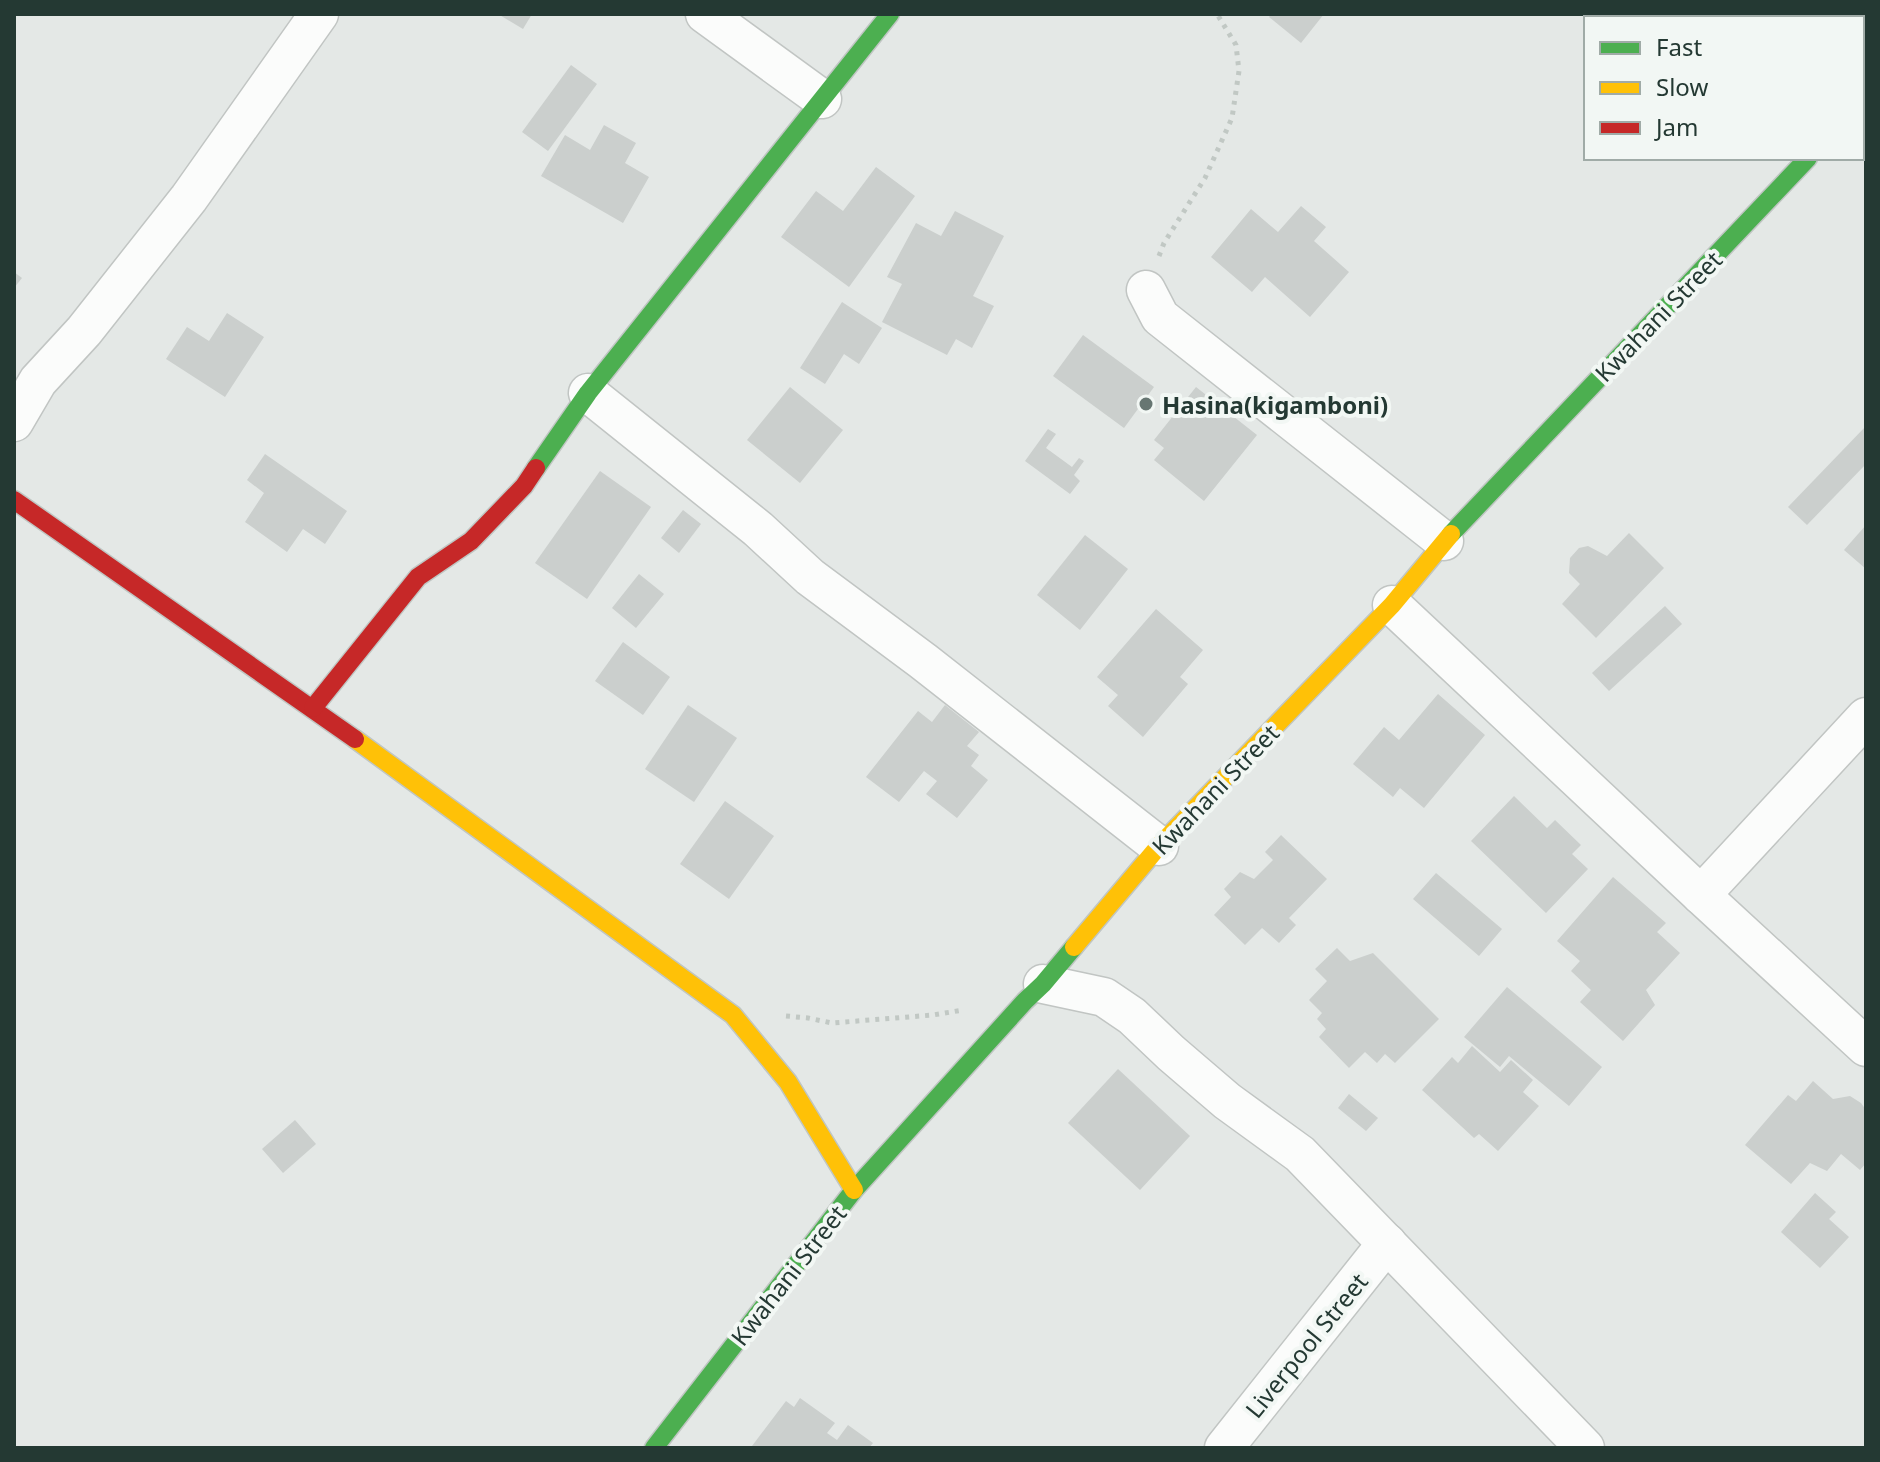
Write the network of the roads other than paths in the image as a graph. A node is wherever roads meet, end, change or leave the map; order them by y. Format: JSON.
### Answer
{"nodes":[{"id":1,"x":319,"y":14,"type":"edge"},
{"id":2,"x":705,"y":14,"type":"edge"},
{"id":3,"x":890,"y":14,"type":"edge"},
{"id":4,"x":822,"y":99,"type":"junction"},
{"id":5,"x":1806,"y":160,"type":"edge"},
{"id":6,"x":1146,"y":290,"type":"road end"},
{"id":7,"x":588,"y":393,"type":"junction"},
{"id":8,"x":14,"y":422,"type":"edge"},
{"id":9,"x":14,"y":500,"type":"edge"},
{"id":10,"x":1444,"y":541,"type":"junction"},
{"id":11,"x":1392,"y":605,"type":"junction"},
{"id":12,"x":313,"y":708,"type":"junction"},
{"id":13,"x":1866,"y":717,"type":"edge"},
{"id":14,"x":1159,"y":846,"type":"junction"},
{"id":15,"x":1701,"y":895,"type":"junction"},
{"id":16,"x":1043,"y":984,"type":"junction"},
{"id":17,"x":1866,"y":1047,"type":"edge"},
{"id":18,"x":854,"y":1190,"type":"junction"},
{"id":19,"x":1387,"y":1243,"type":"junction"},
{"id":20,"x":654,"y":1448,"type":"edge"},
{"id":21,"x":1224,"y":1448,"type":"edge"},
{"id":22,"x":1585,"y":1448,"type":"edge"}],
"edges":[{"from":1,"to":8,"type":"street"},
{"from":2,"to":4,"type":"street"},
{"from":3,"to":4,"type":"street"},
{"from":4,"to":7,"type":"street"},
{"from":5,"to":10,"type":"street","name":"Kwahani Street"},
{"from":6,"to":10,"type":"street"},
{"from":7,"to":12,"type":"street"},
{"from":7,"to":14,"type":"street"},
{"from":9,"to":12,"type":"street"},
{"from":10,"to":11,"type":"street","name":"Kwahani Street"},
{"from":11,"to":14,"type":"street","name":"Kwahani Street"},
{"from":11,"to":15,"type":"street"},
{"from":12,"to":18,"type":"street"},
{"from":13,"to":15,"type":"street"},
{"from":14,"to":16,"type":"street","name":"Kwahani Street"},
{"from":15,"to":17,"type":"street"},
{"from":16,"to":18,"type":"street","name":"Kwahani Street"},
{"from":16,"to":19,"type":"street"},
{"from":18,"to":20,"type":"street","name":"Kwahani Street"},
{"from":19,"to":21,"type":"street","name":"Liverpool Street"},
{"from":19,"to":22,"type":"street"}]}
